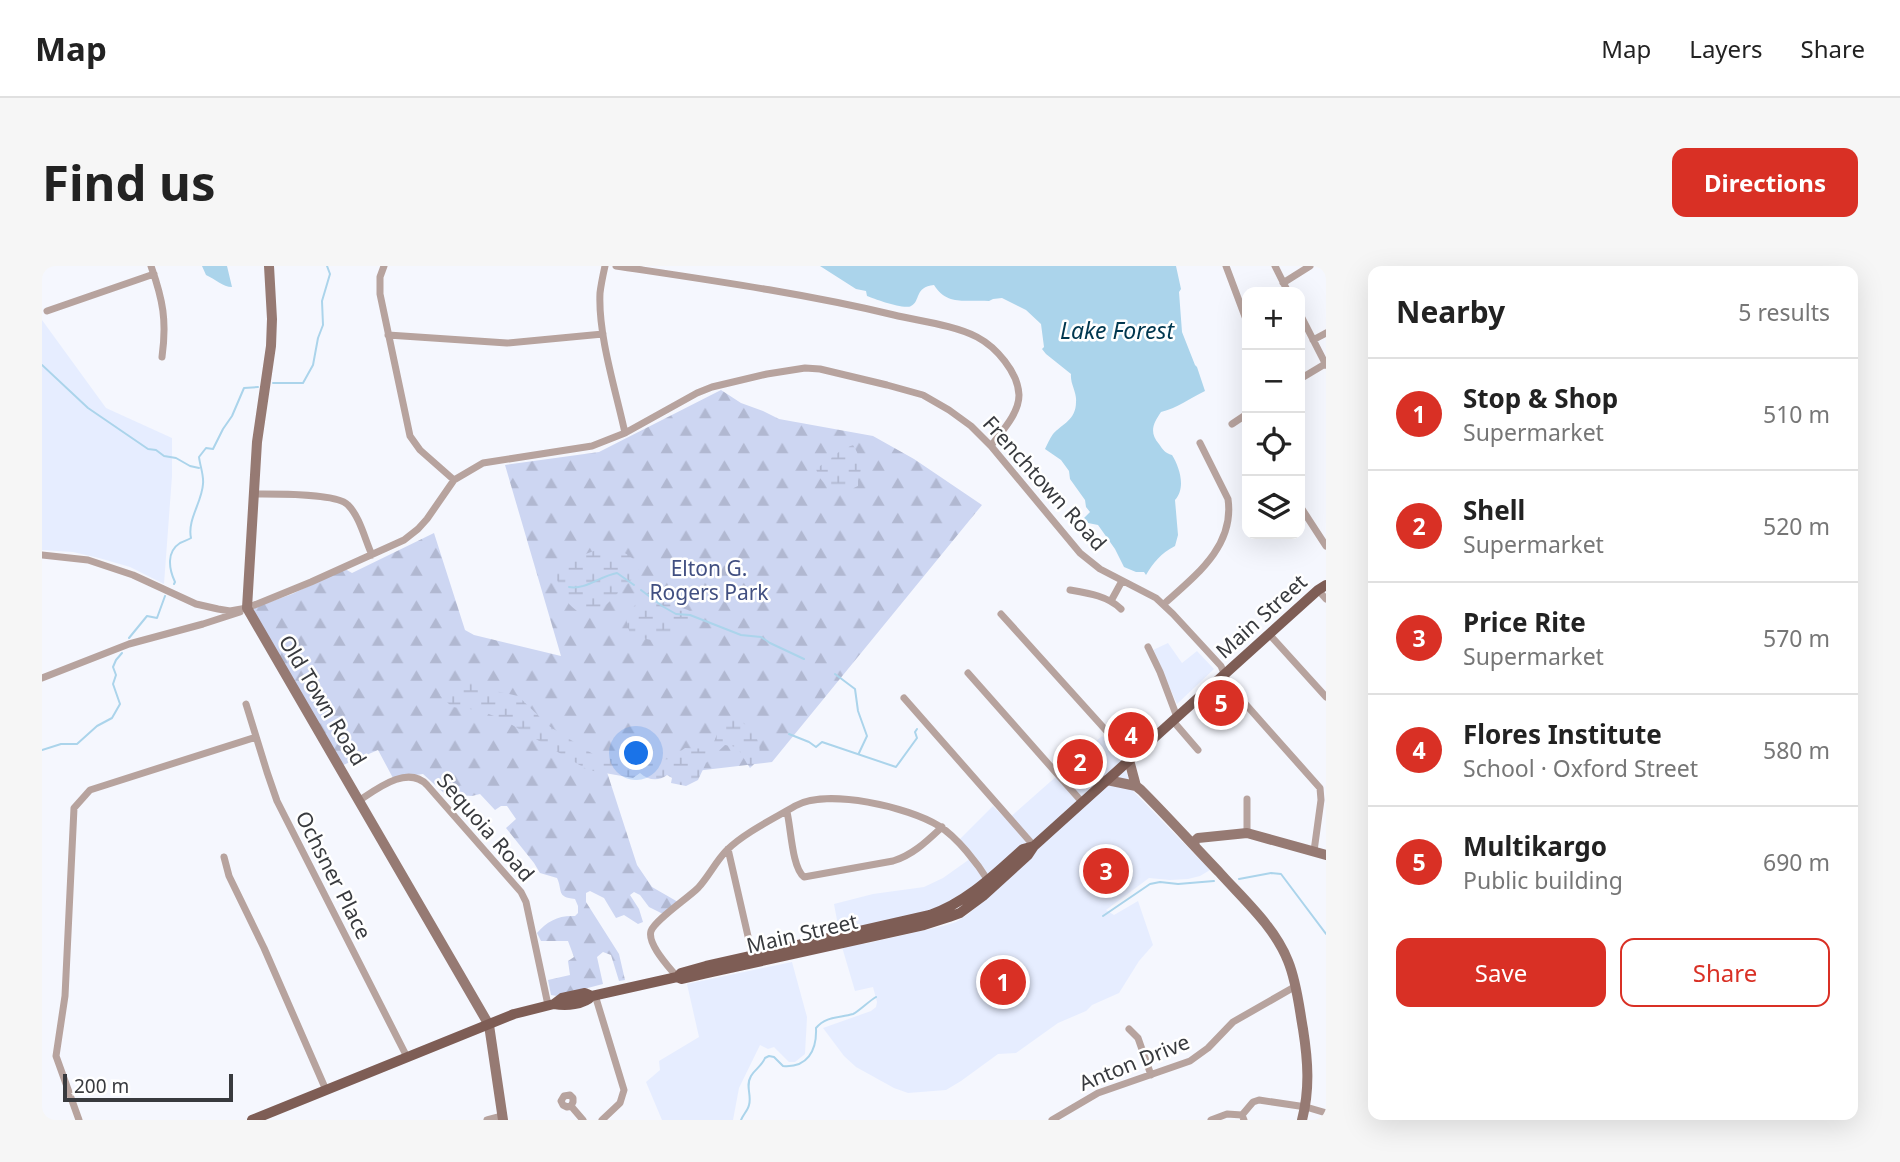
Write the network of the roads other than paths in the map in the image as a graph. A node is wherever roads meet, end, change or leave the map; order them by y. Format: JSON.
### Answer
{"nodes":[{"id":1,"x":269,"y":266,"type":"edge"},
{"id":2,"x":384,"y":266,"type":"edge"},
{"id":3,"x":605,"y":266,"type":"edge"},
{"id":4,"x":615,"y":266,"type":"edge"},
{"id":5,"x":1226,"y":266,"type":"edge"},
{"id":6,"x":1275,"y":266,"type":"edge"},
{"id":7,"x":1310,"y":266,"type":"edge"},
{"id":8,"x":153,"y":270,"type":"edge"},
{"id":9,"x":1283,"y":283,"type":"junction"},
{"id":10,"x":1286,"y":287,"type":"edge"},
{"id":11,"x":1242,"y":309,"type":"edge"},
{"id":12,"x":47,"y":312,"type":"dead end"},
{"id":13,"x":1305,"y":324,"type":"edge"},
{"id":14,"x":1326,"y":332,"type":"edge"},
{"id":15,"x":603,"y":334,"type":"junction"},
{"id":16,"x":388,"y":335,"type":"junction"},
{"id":17,"x":1313,"y":340,"type":"junction"},
{"id":18,"x":162,"y":357,"type":"dead end"},
{"id":19,"x":1326,"y":364,"type":"edge"},
{"id":20,"x":1305,"y":376,"type":"edge"},
{"id":21,"x":1242,"y":417,"type":"edge"},
{"id":22,"x":1232,"y":424,"type":"dead end"},
{"id":23,"x":625,"y":433,"type":"junction"},
{"id":24,"x":1200,"y":443,"type":"dead end"},
{"id":25,"x":991,"y":446,"type":"junction"},
{"id":26,"x":454,"y":480,"type":"junction"},
{"id":27,"x":254,"y":494,"type":"junction"},
{"id":28,"x":1305,"y":514,"type":"edge"},
{"id":29,"x":1326,"y":546,"type":"edge"},
{"id":30,"x":42,"y":555,"type":"edge"},
{"id":31,"x":372,"y":555,"type":"junction"},
{"id":32,"x":1122,"y":581,"type":"junction"},
{"id":33,"x":1070,"y":590,"type":"dead end"},
{"id":34,"x":1323,"y":591,"type":"edge"},
{"id":35,"x":1111,"y":601,"type":"junction"},
{"id":36,"x":1164,"y":604,"type":"junction"},
{"id":37,"x":212,"y":608,"type":"junction"},
{"id":38,"x":247,"y":608,"type":"junction"},
{"id":39,"x":1121,"y":609,"type":"dead end"},
{"id":40,"x":1001,"y":614,"type":"dead end"},
{"id":41,"x":212,"y":622,"type":"junction"},
{"id":42,"x":1269,"y":634,"type":"junction"},
{"id":43,"x":1148,"y":647,"type":"dead end"},
{"id":44,"x":968,"y":673,"type":"dead end"},
{"id":45,"x":1224,"y":675,"type":"junction"},
{"id":46,"x":42,"y":678,"type":"edge"},
{"id":47,"x":1326,"y":697,"type":"edge"},
{"id":48,"x":904,"y":698,"type":"dead end"},
{"id":49,"x":246,"y":704,"type":"dead end"},
{"id":50,"x":1175,"y":719,"type":"junction"},
{"id":51,"x":256,"y":737,"type":"junction"},
{"id":52,"x":1198,"y":750,"type":"dead end"},
{"id":53,"x":1129,"y":760,"type":"junction"},
{"id":54,"x":1107,"y":780,"type":"junction"},
{"id":55,"x":1136,"y":786,"type":"junction"},
{"id":56,"x":1247,"y":799,"type":"dead end"},
{"id":57,"x":359,"y":800,"type":"junction"},
{"id":58,"x":1082,"y":802,"type":"junction"},
{"id":59,"x":787,"y":812,"type":"junction"},
{"id":60,"x":942,"y":827,"type":"junction"},
{"id":61,"x":1247,"y":833,"type":"junction"},
{"id":62,"x":1193,"y":843,"type":"junction"},
{"id":63,"x":1034,"y":845,"type":"junction"},
{"id":64,"x":728,"y":849,"type":"junction"},
{"id":65,"x":1314,"y":851,"type":"junction"},
{"id":66,"x":1326,"y":855,"type":"edge"},
{"id":67,"x":224,"y":857,"type":"dead end"},
{"id":68,"x":990,"y":884,"type":"junction"},
{"id":69,"x":753,"y":959,"type":"junction"},
{"id":70,"x":677,"y":976,"type":"junction"},
{"id":71,"x":1296,"y":986,"type":"junction"},
{"id":72,"x":594,"y":995,"type":"junction"},
{"id":73,"x":551,"y":1004,"type":"junction"},
{"id":74,"x":489,"y":1025,"type":"junction"},
{"id":75,"x":1129,"y":1029,"type":"dead end"},
{"id":76,"x":407,"y":1057,"type":"junction"},
{"id":77,"x":1151,"y":1075,"type":"junction"},
{"id":78,"x":326,"y":1090,"type":"junction"},
{"id":79,"x":571,"y":1106,"type":"dead end"},
{"id":80,"x":1306,"y":1107,"type":"junction"},
{"id":81,"x":1326,"y":1112,"type":"edge"},
{"id":82,"x":277,"y":1115,"type":"edge"},
{"id":83,"x":1243,"y":1117,"type":"edge"},
{"id":84,"x":503,"y":1118,"type":"edge"},
{"id":85,"x":79,"y":1120,"type":"edge"},
{"id":86,"x":252,"y":1120,"type":"edge"},
{"id":87,"x":486,"y":1120,"type":"edge"},
{"id":88,"x":583,"y":1120,"type":"edge"},
{"id":89,"x":602,"y":1120,"type":"edge"},
{"id":90,"x":1052,"y":1120,"type":"edge"},
{"id":91,"x":1211,"y":1120,"type":"edge"},
{"id":92,"x":1302,"y":1120,"type":"edge"}],
"edges":[{"from":1,"to":27,"type":"main road"},
{"from":2,"to":16,"type":"street"},
{"from":3,"to":15,"type":"street"},
{"from":4,"to":25,"type":"street"},
{"from":5,"to":11,"type":"street"},
{"from":6,"to":9,"type":"street"},
{"from":7,"to":9,"type":"street"},
{"from":8,"to":12,"type":"street"},
{"from":8,"to":18,"type":"street"},
{"from":9,"to":10,"type":"street"},
{"from":13,"to":17,"type":"street"},
{"from":14,"to":17,"type":"street"},
{"from":15,"to":16,"type":"street"},
{"from":15,"to":23,"type":"street"},
{"from":16,"to":26,"type":"street"},
{"from":17,"to":19,"type":"street"},
{"from":19,"to":20,"type":"street"},
{"from":21,"to":22,"type":"street"},
{"from":23,"to":25,"type":"street","name":"Frenchtown Road"},
{"from":23,"to":26,"type":"street","name":"Frenchtown Road"},
{"from":24,"to":36,"type":"street"},
{"from":25,"to":32,"type":"street","name":"Frenchtown Road"},
{"from":26,"to":31,"type":"street","name":"Frenchtown Road"},
{"from":27,"to":31,"type":"street"},
{"from":27,"to":38,"type":"main road"},
{"from":28,"to":29,"type":"street"},
{"from":30,"to":37,"type":"street","name":"Frenchtown Road"},
{"from":31,"to":38,"type":"street","name":"Frenchtown Road"},
{"from":32,"to":35,"type":"street"},
{"from":32,"to":36,"type":"street","name":"Frenchtown Road"},
{"from":33,"to":35,"type":"street"},
{"from":34,"to":42,"type":"main road","name":"Main Street"},
{"from":35,"to":39,"type":"street"},
{"from":36,"to":45,"type":"street","name":"Frenchtown Road"},
{"from":37,"to":38,"type":"street","name":"Frenchtown Road"},
{"from":37,"to":41,"type":"street"},
{"from":38,"to":41,"type":"street"},
{"from":38,"to":57,"type":"main road","name":"Old Town Road"},
{"from":40,"to":53,"type":"street"},
{"from":41,"to":46,"type":"street"},
{"from":42,"to":45,"type":"main road","name":"Main Street"},
{"from":42,"to":47,"type":"street"},
{"from":43,"to":50,"type":"street"},
{"from":44,"to":58,"type":"street"},
{"from":45,"to":50,"type":"main road","name":"Main Street"},
{"from":45,"to":65,"type":"street","name":"Frenchtown Road"},
{"from":48,"to":63,"type":"street"},
{"from":49,"to":51,"type":"street","name":"Ochsner Place"},
{"from":50,"to":52,"type":"street"},
{"from":50,"to":53,"type":"main road","name":"Main Street"},
{"from":51,"to":76,"type":"street","name":"Ochsner Place"},
{"from":51,"to":85,"type":"street"},
{"from":53,"to":54,"type":"main road","name":"Main Street"},
{"from":53,"to":55,"type":"main road"},
{"from":54,"to":55,"type":"main road"},
{"from":54,"to":58,"type":"main road","name":"Main Street"},
{"from":55,"to":62,"type":"main road"},
{"from":56,"to":61,"type":"street"},
{"from":57,"to":73,"type":"street","name":"Sequoia Road"},
{"from":57,"to":74,"type":"main road","name":"Old Town Road"},
{"from":58,"to":63,"type":"main road","name":"Main Street"},
{"from":59,"to":60,"type":"street"},
{"from":59,"to":60,"type":"street"},
{"from":59,"to":64,"type":"street"},
{"from":60,"to":68,"type":"street"},
{"from":61,"to":62,"type":"main road"},
{"from":61,"to":65,"type":"main road"},
{"from":62,"to":71,"type":"main road"},
{"from":63,"to":68,"type":"main road","name":"Main Street"},
{"from":64,"to":69,"type":"street"},
{"from":64,"to":70,"type":"street"},
{"from":65,"to":66,"type":"main road"},
{"from":67,"to":78,"type":"street"},
{"from":68,"to":69,"type":"main road","name":"Main Street"},
{"from":69,"to":70,"type":"main road","name":"Main Street"},
{"from":70,"to":72,"type":"main road","name":"Main Street"},
{"from":71,"to":77,"type":"street","name":"Anton Drive"},
{"from":71,"to":80,"type":"main road"},
{"from":72,"to":73,"type":"main road","name":"Main Street"},
{"from":72,"to":89,"type":"street"},
{"from":73,"to":74,"type":"main road","name":"Main Street"},
{"from":74,"to":76,"type":"main road","name":"Main Street"},
{"from":74,"to":84,"type":"main road","name":"Old Town Road"},
{"from":75,"to":77,"type":"street"},
{"from":76,"to":78,"type":"main road","name":"Main Street"},
{"from":77,"to":90,"type":"street","name":"Anton Drive"},
{"from":78,"to":82,"type":"main road","name":"Main Street"},
{"from":79,"to":88,"type":"street"},
{"from":80,"to":81,"type":"street"},
{"from":80,"to":83,"type":"street"},
{"from":80,"to":92,"type":"main road"},
{"from":82,"to":86,"type":"main road","name":"Main Street"},
{"from":83,"to":91,"type":"street"},
{"from":84,"to":87,"type":"street"}]}
